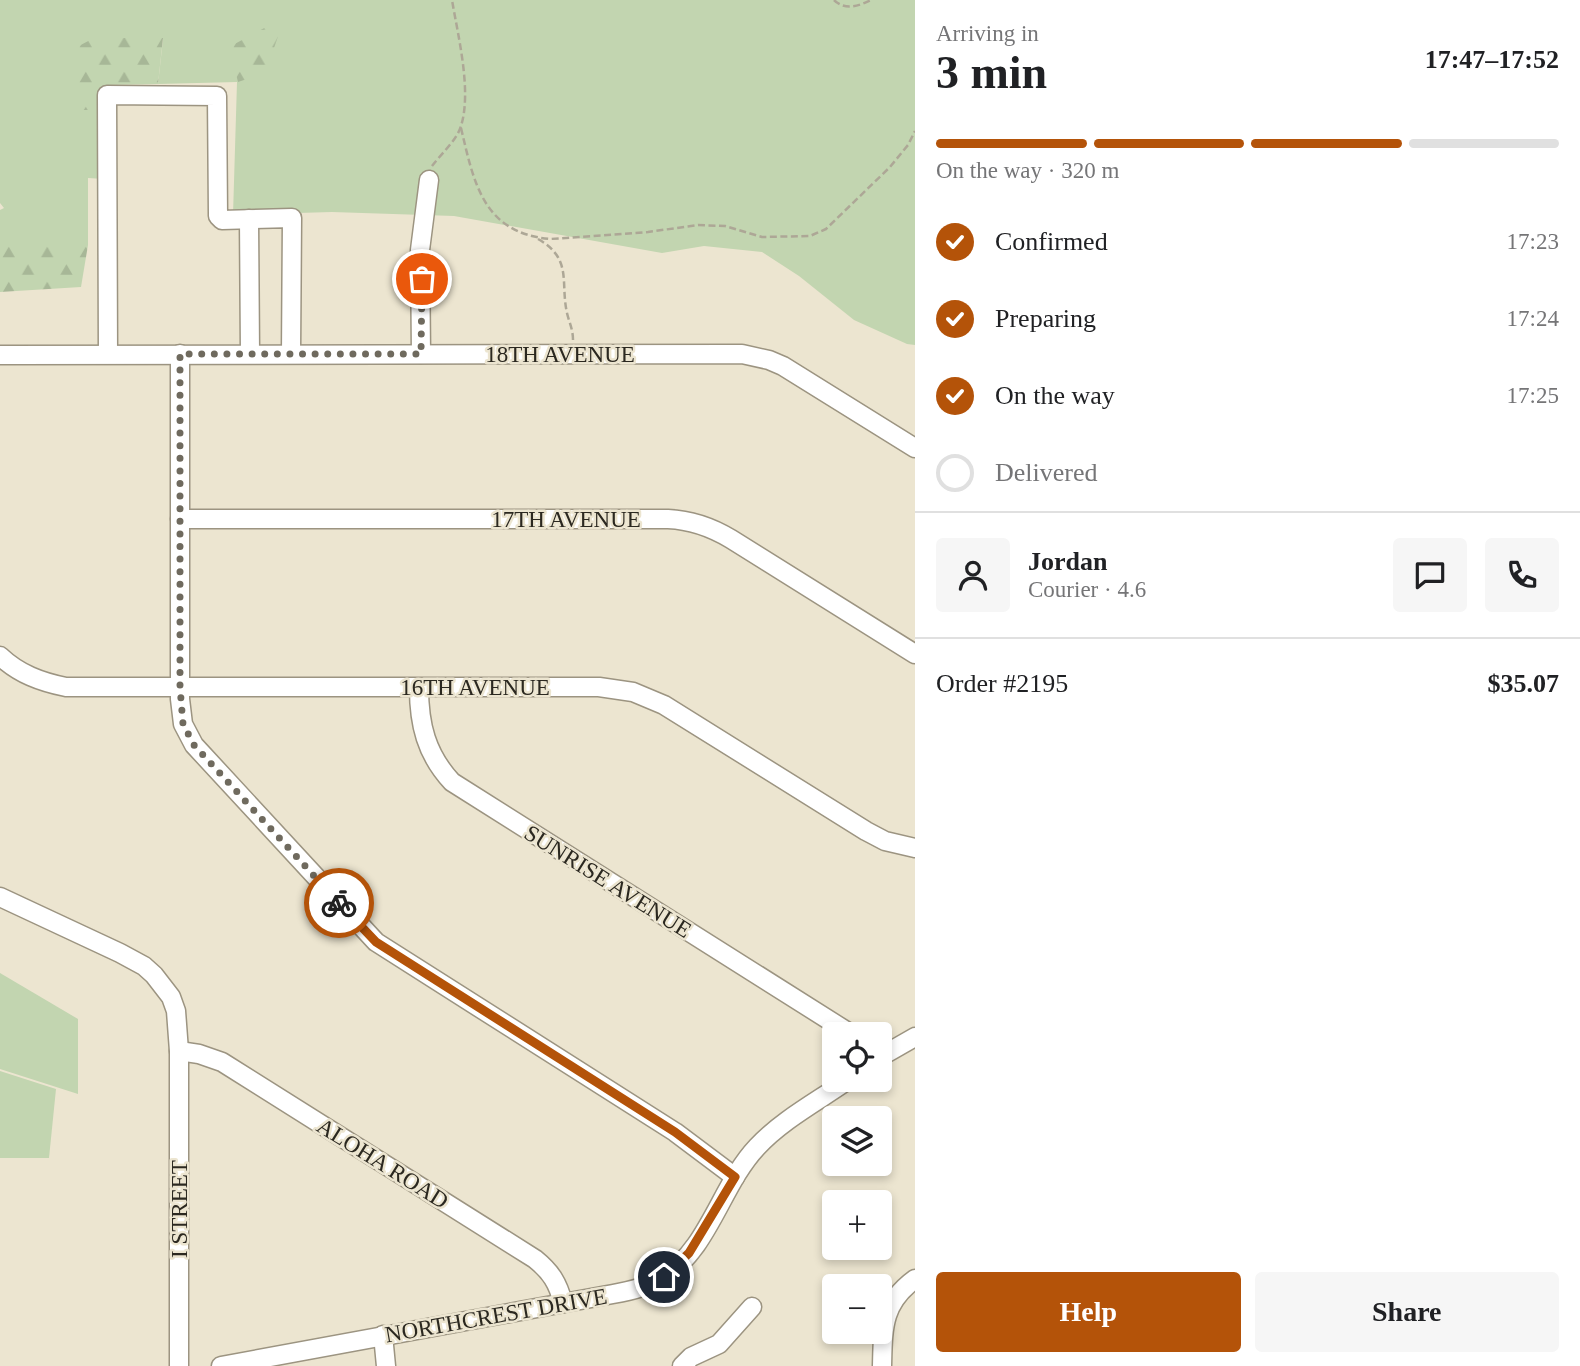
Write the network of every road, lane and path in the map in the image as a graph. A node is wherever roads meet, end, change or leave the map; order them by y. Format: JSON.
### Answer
{"nodes":[{"id":1,"x":452,"y":0,"type":"edge"},
{"id":2,"x":834,"y":0,"type":"edge"},
{"id":3,"x":871,"y":0,"type":"edge"},
{"id":4,"x":461,"y":128,"type":"junction"},
{"id":5,"x":915,"y":131,"type":"edge"},
{"id":6,"x":429,"y":180,"type":"joint"},
{"id":7,"x":249,"y":219,"type":"junction"},
{"id":8,"x":535,"y":237,"type":"junction"},
{"id":9,"x":573,"y":342,"type":"dead end"},
{"id":10,"x":108,"y":354,"type":"junction"},
{"id":11,"x":180,"y":354,"type":"junction"},
{"id":12,"x":250,"y":354,"type":"junction"},
{"id":13,"x":291,"y":354,"type":"junction"},
{"id":14,"x":421,"y":354,"type":"junction"},
{"id":15,"x":0,"y":355,"type":"edge"},
{"id":16,"x":915,"y":448,"type":"edge"},
{"id":17,"x":180,"y":519,"type":"junction"},
{"id":18,"x":915,"y":654,"type":"edge"},
{"id":19,"x":0,"y":656,"type":"edge"},
{"id":20,"x":180,"y":687,"type":"junction"},
{"id":21,"x":419,"y":688,"type":"junction"},
{"id":22,"x":915,"y":848,"type":"edge"},
{"id":23,"x":0,"y":897,"type":"edge"},
{"id":24,"x":831,"y":1022,"type":"edge"},
{"id":25,"x":915,"y":1037,"type":"edge"},
{"id":26,"x":892,"y":1050,"type":"edge"},
{"id":27,"x":179,"y":1051,"type":"junction"},
{"id":28,"x":831,"y":1092,"type":"edge"},
{"id":29,"x":735,"y":1177,"type":"junction"},
{"id":30,"x":915,"y":1279,"type":"edge"},
{"id":31,"x":563,"y":1303,"type":"junction"},
{"id":32,"x":751,"y":1307,"type":"dead end"},
{"id":33,"x":383,"y":1335,"type":"junction"},
{"id":34,"x":179,"y":1366,"type":"edge"},
{"id":35,"x":221,"y":1366,"type":"edge"},
{"id":36,"x":386,"y":1366,"type":"edge"},
{"id":37,"x":682,"y":1366,"type":"edge"},
{"id":38,"x":882,"y":1366,"type":"edge"}],
"edges":[{"from":1,"to":4,"type":"path"},
{"from":2,"to":3,"type":"path"},
{"from":4,"to":6,"type":"path"},
{"from":4,"to":8,"type":"path"},
{"from":5,"to":8,"type":"path"},
{"from":6,"to":14,"type":"street"},
{"from":7,"to":10,"type":"street"},
{"from":7,"to":12,"type":"street"},
{"from":7,"to":13,"type":"street"},
{"from":8,"to":9,"type":"path"},
{"from":10,"to":11,"type":"street","name":"18TH AVENUE"},
{"from":10,"to":15,"type":"street","name":"18TH AVENUE"},
{"from":11,"to":12,"type":"street","name":"18TH AVENUE"},
{"from":11,"to":17,"type":"street"},
{"from":12,"to":13,"type":"street","name":"18TH AVENUE"},
{"from":13,"to":14,"type":"street","name":"18TH AVENUE"},
{"from":14,"to":16,"type":"street","name":"18TH AVENUE"},
{"from":17,"to":18,"type":"street","name":"17TH AVENUE"},
{"from":17,"to":20,"type":"street"},
{"from":19,"to":20,"type":"street","name":"16TH AVENUE"},
{"from":20,"to":21,"type":"street","name":"16TH AVENUE"},
{"from":20,"to":29,"type":"street"},
{"from":21,"to":22,"type":"street","name":"16TH AVENUE"},
{"from":21,"to":24,"type":"street","name":"SUNRISE AVENUE"},
{"from":23,"to":27,"type":"street","name":"I STREET"},
{"from":25,"to":26,"type":"street"},
{"from":27,"to":31,"type":"street","name":"ALOHA ROAD"},
{"from":27,"to":34,"type":"street","name":"I STREET"},
{"from":28,"to":29,"type":"street","name":"NORTHCREST DRIVE"},
{"from":29,"to":31,"type":"street","name":"NORTHCREST DRIVE"},
{"from":30,"to":38,"type":"street"},
{"from":31,"to":33,"type":"street","name":"NORTHCREST DRIVE"},
{"from":32,"to":37,"type":"street"},
{"from":33,"to":35,"type":"street","name":"NORTHCREST DRIVE"},
{"from":33,"to":36,"type":"street"}]}
